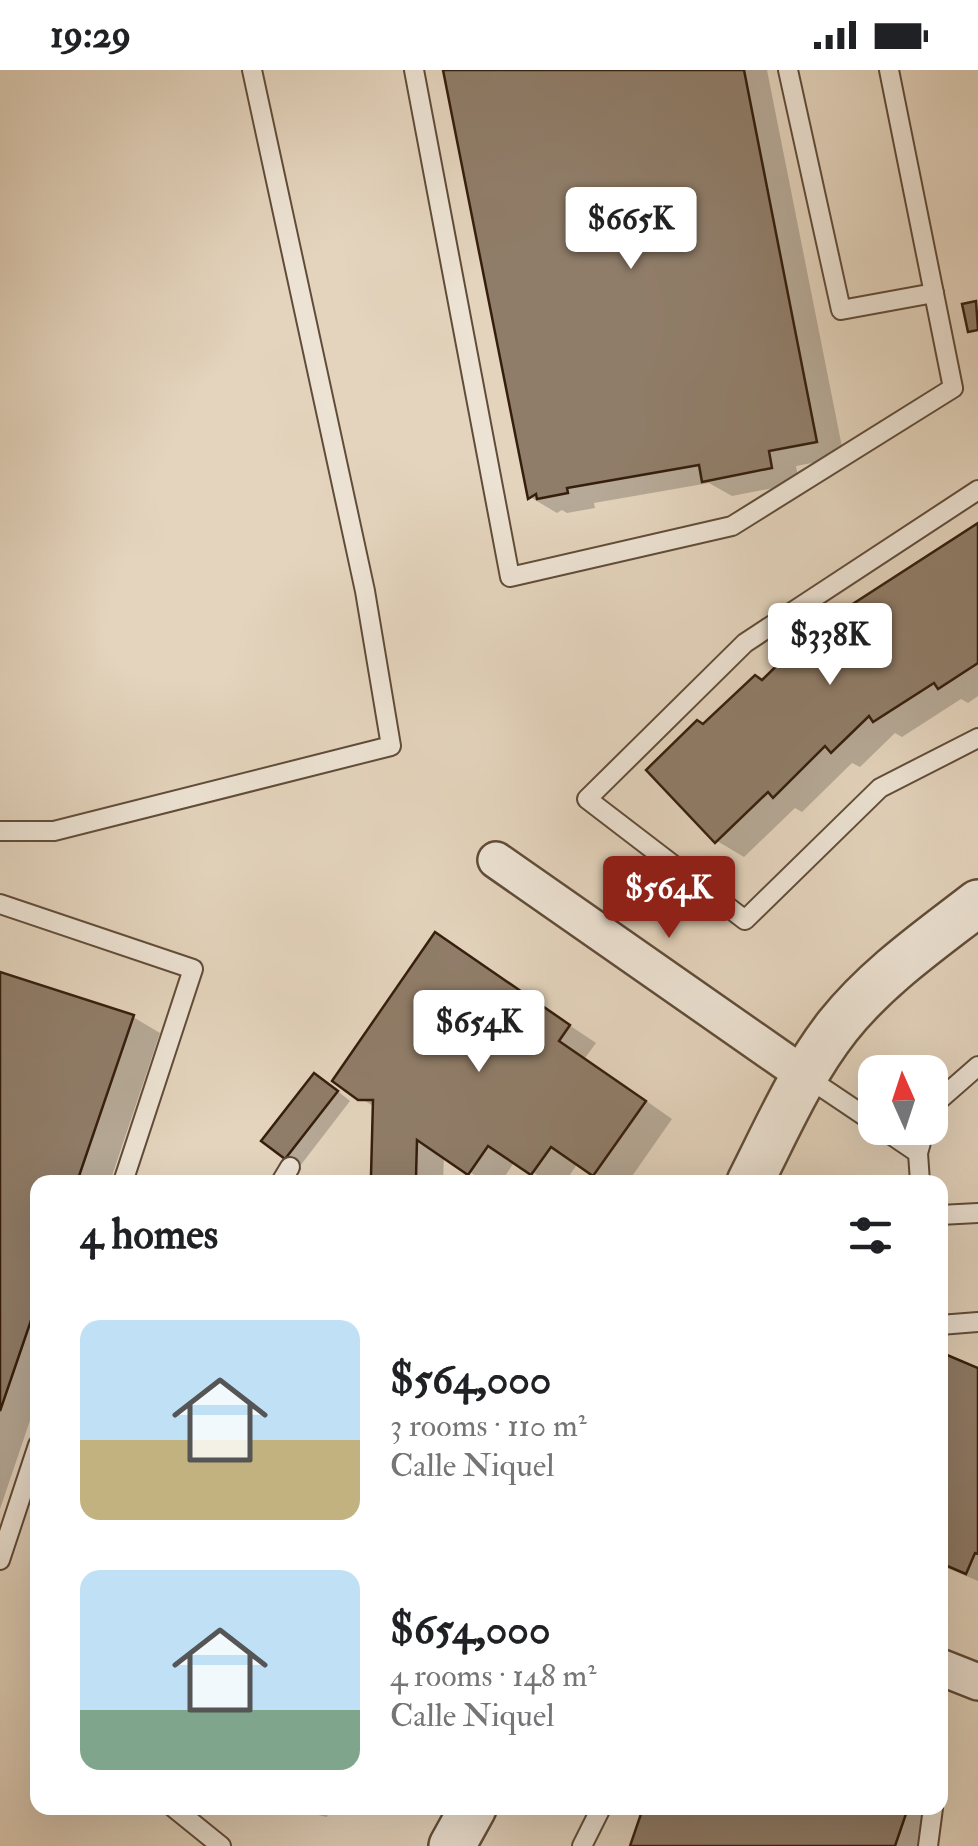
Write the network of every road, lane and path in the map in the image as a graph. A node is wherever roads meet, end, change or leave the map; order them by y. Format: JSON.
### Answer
{"nodes":[{"id":1,"x":252,"y":70,"type":"edge"},
{"id":2,"x":414,"y":70,"type":"edge"},
{"id":3,"x":788,"y":70,"type":"edge"},
{"id":4,"x":889,"y":70,"type":"edge"},
{"id":5,"x":934,"y":293,"type":"junction"},
{"id":6,"x":978,"y":490,"type":"edge"},
{"id":7,"x":978,"y":738,"type":"edge"},
{"id":8,"x":0,"y":831,"type":"edge"},
{"id":9,"x":496,"y":860,"type":"dead end"},
{"id":10,"x":978,"y":902,"type":"edge"},
{"id":11,"x":0,"y":904,"type":"edge"},
{"id":12,"x":978,"y":1066,"type":"edge"},
{"id":13,"x":804,"y":1075,"type":"junction"},
{"id":14,"x":948,"y":1092,"type":"edge"},
{"id":15,"x":858,"y":1112,"type":"edge"},
{"id":16,"x":907,"y":1145,"type":"edge"},
{"id":17,"x":920,"y":1145,"type":"edge"},
{"id":18,"x":918,"y":1152,"type":"junction"},
{"id":19,"x":125,"y":1175,"type":"edge"},
{"id":20,"x":754,"y":1175,"type":"edge"},
{"id":21,"x":920,"y":1175,"type":"edge"},
{"id":22,"x":978,"y":1213,"type":"edge"},
{"id":23,"x":948,"y":1215,"type":"edge"},
{"id":24,"x":978,"y":1322,"type":"edge"},
{"id":25,"x":948,"y":1324,"type":"edge"},
{"id":26,"x":30,"y":1469,"type":"edge"},
{"id":27,"x":0,"y":1560,"type":"edge"},
{"id":28,"x":948,"y":1670,"type":"edge"},
{"id":29,"x":978,"y":1682,"type":"edge"},
{"id":30,"x":183,"y":1815,"type":"edge"},
{"id":31,"x":470,"y":1815,"type":"edge"},
{"id":32,"x":598,"y":1815,"type":"edge"},
{"id":33,"x":932,"y":1815,"type":"edge"},
{"id":34,"x":221,"y":1846,"type":"edge"},
{"id":35,"x":452,"y":1846,"type":"edge"},
{"id":36,"x":582,"y":1846,"type":"edge"},
{"id":37,"x":928,"y":1846,"type":"edge"}],
"edges":[{"from":1,"to":8,"type":"lane"},
{"from":2,"to":5,"type":"lane"},
{"from":3,"to":5,"type":"lane"},
{"from":4,"to":5,"type":"lane"},
{"from":6,"to":7,"type":"lane"},
{"from":9,"to":13,"type":"street"},
{"from":10,"to":13,"type":"street"},
{"from":11,"to":19,"type":"lane"},
{"from":12,"to":14,"type":"lane"},
{"from":13,"to":15,"type":"lane"},
{"from":13,"to":20,"type":"street"},
{"from":16,"to":18,"type":"lane"},
{"from":17,"to":18,"type":"lane"},
{"from":18,"to":21,"type":"lane"},
{"from":22,"to":23,"type":"lane"},
{"from":24,"to":25,"type":"lane"},
{"from":26,"to":27,"type":"lane"},
{"from":28,"to":29,"type":"street"},
{"from":30,"to":34,"type":"lane"},
{"from":31,"to":35,"type":"street"},
{"from":32,"to":36,"type":"lane"},
{"from":33,"to":37,"type":"lane"}]}
